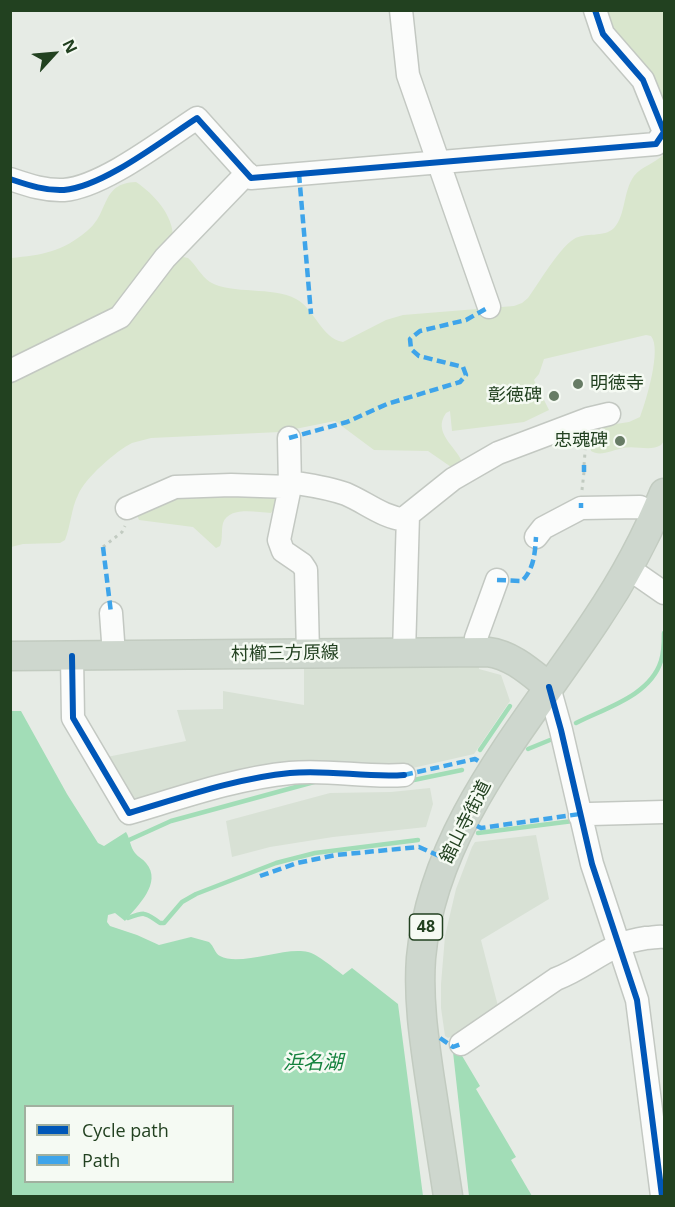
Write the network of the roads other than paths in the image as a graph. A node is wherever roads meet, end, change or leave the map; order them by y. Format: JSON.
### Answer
{"nodes":[{"id":1,"x":401,"y":10,"type":"edge"},
{"id":2,"x":596,"y":10,"type":"edge"},
{"id":3,"x":438,"y":162,"type":"junction"},
{"id":4,"x":247,"y":173,"type":"junction"},
{"id":5,"x":10,"y":179,"type":"edge"},
{"id":6,"x":489,"y":307,"type":"dead end"},
{"id":7,"x":10,"y":371,"type":"edge"},
{"id":8,"x":609,"y":414,"type":"dead end"},
{"id":9,"x":289,"y":438,"type":"dead end"},
{"id":10,"x":290,"y":485,"type":"junction"},
{"id":11,"x":660,"y":504,"type":"edge"},
{"id":12,"x":127,"y":507,"type":"road end"},
{"id":13,"x":406,"y":520,"type":"junction"},
{"id":14,"x":536,"y":537,"type":"dead end"},
{"id":15,"x":628,"y":568,"type":"junction"},
{"id":16,"x":497,"y":580,"type":"dead end"},
{"id":17,"x":664,"y":593,"type":"edge"},
{"id":18,"x":111,"y":613,"type":"dead end"},
{"id":19,"x":404,"y":652,"type":"junction"},
{"id":20,"x":476,"y":652,"type":"junction"},
{"id":21,"x":308,"y":653,"type":"junction"},
{"id":22,"x":114,"y":655,"type":"junction"},
{"id":23,"x":10,"y":656,"type":"edge"},
{"id":24,"x":72,"y":656,"type":"junction"},
{"id":25,"x":549,"y":687,"type":"junction"},
{"id":26,"x":404,"y":775,"type":"dead end"},
{"id":27,"x":664,"y":812,"type":"edge"},
{"id":28,"x":580,"y":816,"type":"junction"},
{"id":29,"x":664,"y":937,"type":"edge"},
{"id":30,"x":619,"y":944,"type":"junction"},
{"id":31,"x":461,"y":1044,"type":"dead end"},
{"id":32,"x":448,"y":1197,"type":"edge"},
{"id":33,"x":662,"y":1197,"type":"edge"}],
"edges":[{"from":1,"to":3,"type":"street"},
{"from":2,"to":3,"type":"street"},
{"from":3,"to":4,"type":"street"},
{"from":3,"to":6,"type":"street"},
{"from":4,"to":5,"type":"street"},
{"from":4,"to":7,"type":"street"},
{"from":8,"to":13,"type":"street"},
{"from":9,"to":10,"type":"street"},
{"from":10,"to":12,"type":"street"},
{"from":10,"to":13,"type":"street"},
{"from":10,"to":21,"type":"street"},
{"from":11,"to":14,"type":"street"},
{"from":11,"to":15,"type":"main road","name":"舘山寺街道","number":"48"},
{"from":13,"to":19,"type":"street"},
{"from":15,"to":17,"type":"street"},
{"from":15,"to":25,"type":"main road","name":"舘山寺街道","number":"48"},
{"from":16,"to":20,"type":"street"},
{"from":18,"to":22,"type":"street"},
{"from":19,"to":20,"type":"main road","name":"村櫛三方原線"},
{"from":19,"to":21,"type":"main road","name":"村櫛三方原線"},
{"from":20,"to":25,"type":"main road","name":"村櫛三方原線"},
{"from":21,"to":22,"type":"main road","name":"村櫛三方原線"},
{"from":22,"to":24,"type":"main road","name":"村櫛三方原線"},
{"from":23,"to":24,"type":"main road","name":"村櫛三方原線"},
{"from":24,"to":26,"type":"street"},
{"from":25,"to":28,"type":"street"},
{"from":25,"to":32,"type":"main road","name":"舘山寺街道","number":"48"},
{"from":27,"to":28,"type":"street"},
{"from":28,"to":30,"type":"street"},
{"from":29,"to":30,"type":"street"},
{"from":30,"to":31,"type":"street"},
{"from":30,"to":33,"type":"street"}]}
